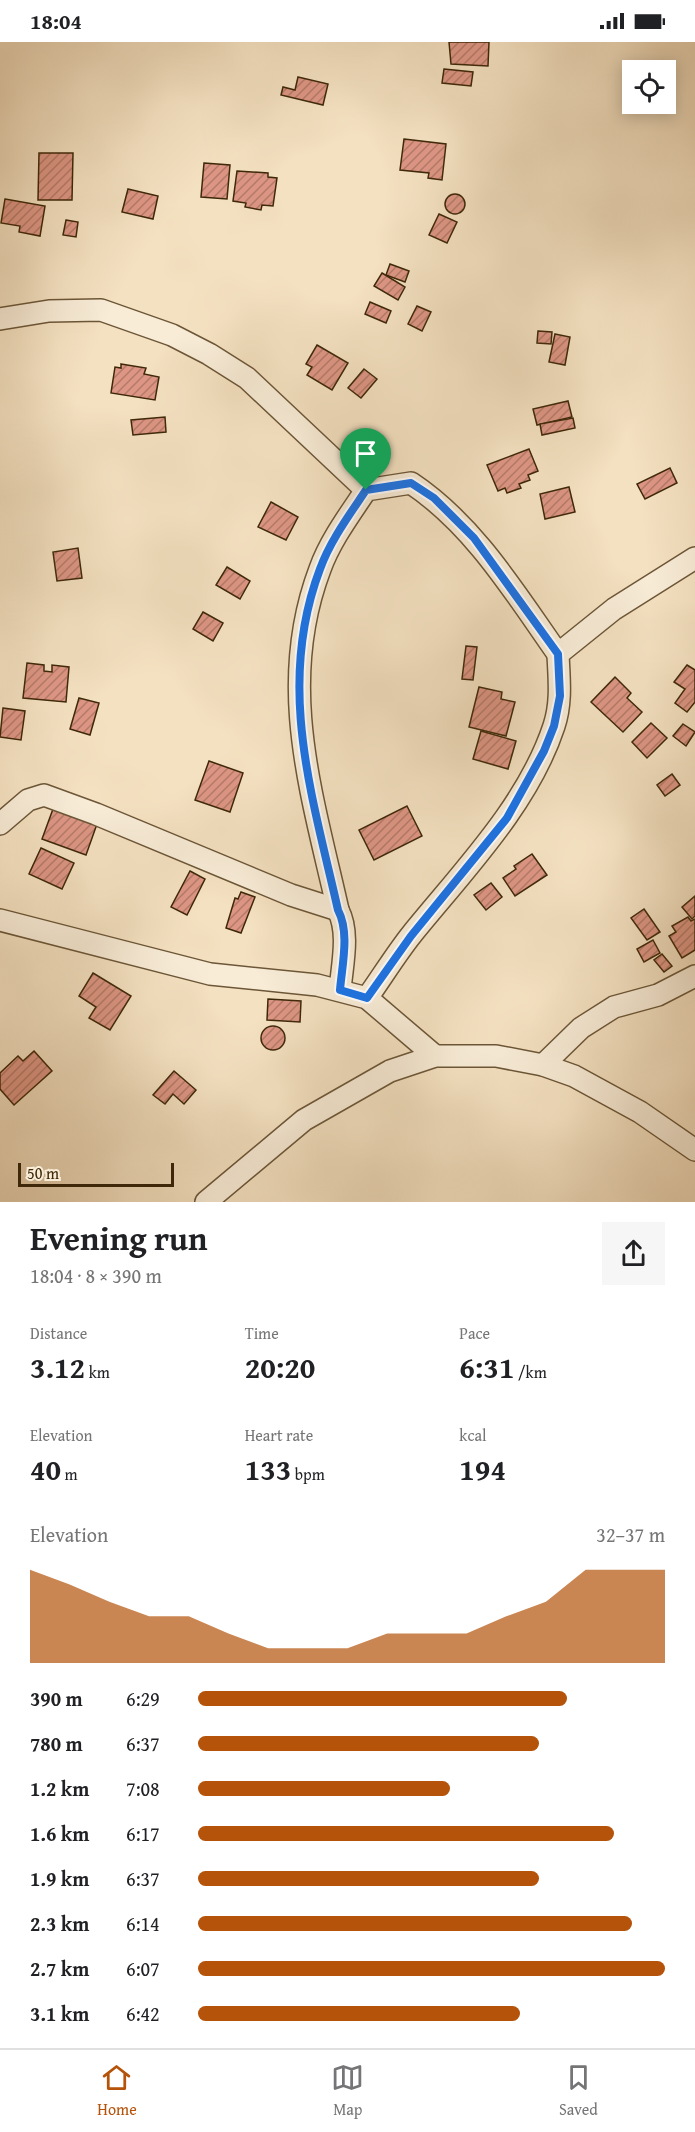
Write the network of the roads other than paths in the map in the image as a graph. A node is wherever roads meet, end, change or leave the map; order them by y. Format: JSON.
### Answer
{"nodes":[{"id":1,"x":0,"y":319,"type":"edge"},
{"id":2,"x":366,"y":490,"type":"junction"},
{"id":3,"x":695,"y":558,"type":"edge"},
{"id":4,"x":558,"y":654,"type":"junction"},
{"id":5,"x":0,"y":824,"type":"edge"},
{"id":6,"x":338,"y":910,"type":"junction"},
{"id":7,"x":0,"y":920,"type":"edge"},
{"id":8,"x":695,"y":976,"type":"edge"},
{"id":9,"x":340,"y":990,"type":"junction"},
{"id":10,"x":367,"y":998,"type":"junction"},
{"id":11,"x":435,"y":1056,"type":"junction"},
{"id":12,"x":543,"y":1065,"type":"junction"},
{"id":13,"x":695,"y":1150,"type":"edge"},
{"id":14,"x":206,"y":1202,"type":"edge"}],
"edges":[{"from":1,"to":2,"type":"street"},
{"from":2,"to":4,"type":"street"},
{"from":2,"to":6,"type":"street"},
{"from":3,"to":4,"type":"street"},
{"from":4,"to":10,"type":"street"},
{"from":5,"to":6,"type":"street"},
{"from":6,"to":9,"type":"street"},
{"from":7,"to":9,"type":"street"},
{"from":8,"to":12,"type":"street"},
{"from":9,"to":10,"type":"street"},
{"from":10,"to":11,"type":"street"},
{"from":11,"to":12,"type":"street"},
{"from":11,"to":14,"type":"street"},
{"from":12,"to":13,"type":"street"}]}
